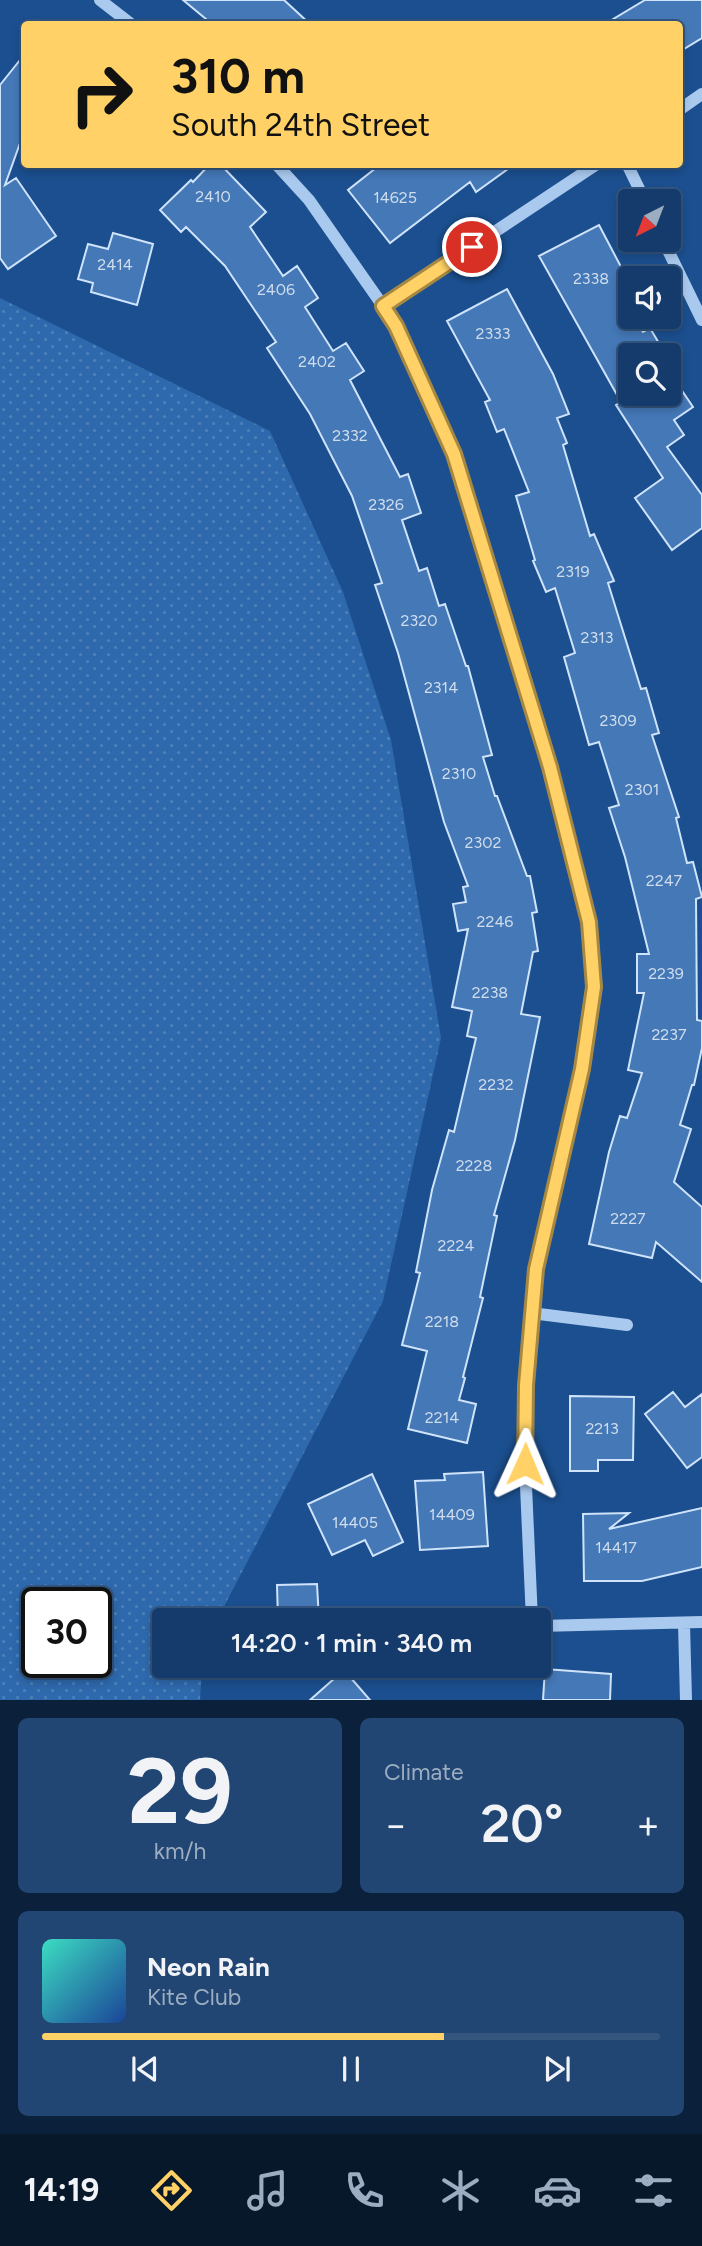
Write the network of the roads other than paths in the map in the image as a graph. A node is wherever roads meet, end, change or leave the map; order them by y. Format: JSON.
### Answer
{"nodes":[{"id":1,"x":100,"y":0,"type":"edge"},
{"id":2,"x":127,"y":21,"type":"edge"},
{"id":3,"x":702,"y":94,"type":"edge"},
{"id":4,"x":683,"y":107,"type":"edge"},
{"id":5,"x":280,"y":168,"type":"edge"},
{"id":6,"x":591,"y":168,"type":"edge"},
{"id":7,"x":629,"y":168,"type":"edge"},
{"id":8,"x":639,"y":189,"type":"edge"},
{"id":9,"x":669,"y":252,"type":"edge"},
{"id":10,"x":383,"y":306,"type":"junction"},
{"id":11,"x":702,"y":320,"type":"edge"},
{"id":12,"x":531,"y":1313,"type":"junction"},
{"id":13,"x":628,"y":1325,"type":"dead end"},
{"id":14,"x":531,"y":1608,"type":"edge"},
{"id":15,"x":702,"y":1622,"type":"edge"},
{"id":16,"x":684,"y":1624,"type":"junction"},
{"id":17,"x":551,"y":1626,"type":"edge"},
{"id":18,"x":687,"y":1700,"type":"edge"}],
"edges":[{"from":1,"to":2,"type":"street"},
{"from":3,"to":4,"type":"street"},
{"from":5,"to":10,"type":"street"},
{"from":6,"to":10,"type":"street"},
{"from":7,"to":8,"type":"street"},
{"from":9,"to":11,"type":"street"},
{"from":10,"to":12,"type":"street"},
{"from":12,"to":13,"type":"street"},
{"from":12,"to":14,"type":"street"},
{"from":15,"to":16,"type":"street"},
{"from":16,"to":17,"type":"street"},
{"from":16,"to":18,"type":"street"}]}
